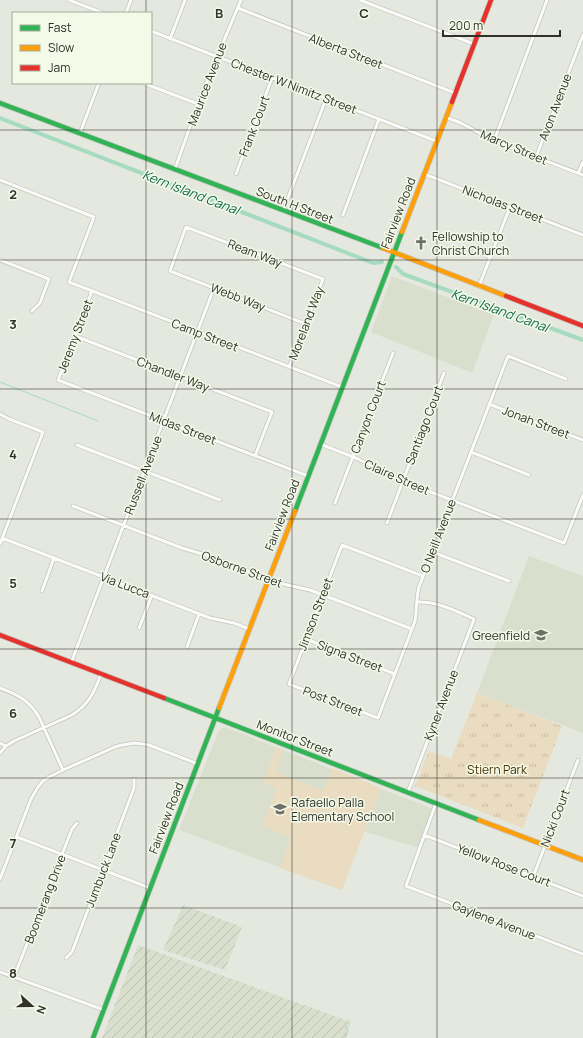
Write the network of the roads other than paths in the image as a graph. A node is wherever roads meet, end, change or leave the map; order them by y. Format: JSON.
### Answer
{"nodes":[{"id":1,"x":69,"y":0,"type":"edge"},
{"id":2,"x":131,"y":0,"type":"edge"},
{"id":3,"x":185,"y":0,"type":"edge"},
{"id":4,"x":241,"y":0,"type":"edge"},
{"id":5,"x":360,"y":0,"type":"edge"},
{"id":6,"x":490,"y":0,"type":"edge"},
{"id":7,"x":547,"y":0,"type":"edge"},
{"id":8,"x":77,"y":1,"type":"edge"},
{"id":9,"x":238,"y":8,"type":"junction"},
{"id":10,"x":101,"y":12,"type":"edge"},
{"id":11,"x":126,"y":12,"type":"edge"},
{"id":12,"x":152,"y":31,"type":"edge"},
{"id":13,"x":583,"y":34,"type":"edge"},
{"id":14,"x":170,"y":39,"type":"junction"},
{"id":15,"x":474,"y":44,"type":"junction"},
{"id":16,"x":217,"y":57,"type":"junction"},
{"id":17,"x":272,"y":78,"type":"junction"},
{"id":18,"x":99,"y":84,"type":"edge"},
{"id":19,"x":146,"y":84,"type":"edge"},
{"id":20,"x":455,"y":93,"type":"junction"},
{"id":21,"x":326,"y":99,"type":"junction"},
{"id":22,"x":0,"y":103,"type":"edge"},
{"id":23,"x":198,"y":104,"type":"junction"},
{"id":24,"x":446,"y":117,"type":"junction"},
{"id":25,"x":379,"y":119,"type":"junction"},
{"id":26,"x":80,"y":133,"type":"junction"},
{"id":27,"x":436,"y":141,"type":"junction"},
{"id":28,"x":494,"y":141,"type":"junction"},
{"id":29,"x":536,"y":157,"type":"junction"},
{"id":30,"x":583,"y":162,"type":"edge"},
{"id":31,"x":175,"y":169,"type":"junction"},
{"id":32,"x":236,"y":174,"type":"dead end"},
{"id":33,"x":424,"y":174,"type":"junction"},
{"id":34,"x":578,"y":174,"type":"junction"},
{"id":35,"x":583,"y":175,"type":"edge"},
{"id":36,"x":0,"y":180,"type":"edge"},
{"id":37,"x":510,"y":207,"type":"junction"},
{"id":38,"x":283,"y":211,"type":"junction"},
{"id":39,"x":343,"y":215,"type":"dead end"},
{"id":40,"x":186,"y":227,"type":"joint"},
{"id":41,"x":583,"y":235,"type":"edge"},
{"id":42,"x":474,"y":251,"type":"dead end"},
{"id":43,"x":393,"y":252,"type":"junction"},
{"id":44,"x":491,"y":257,"type":"junction"},
{"id":45,"x":0,"y":260,"type":"edge"},
{"id":46,"x":323,"y":279,"type":"joint"},
{"id":47,"x":480,"y":286,"type":"junction"},
{"id":48,"x":214,"y":288,"type":"junction"},
{"id":49,"x":92,"y":291,"type":"junction"},
{"id":50,"x":32,"y":311,"type":"dead end"},
{"id":51,"x":306,"y":324,"type":"junction"},
{"id":52,"x":583,"y":326,"type":"edge"},
{"id":53,"x":198,"y":332,"type":"junction"},
{"id":54,"x":75,"y":336,"type":"junction"},
{"id":55,"x":393,"y":353,"type":"dead end"},
{"id":56,"x":289,"y":367,"type":"junction"},
{"id":57,"x":444,"y":373,"type":"dead end"},
{"id":58,"x":181,"y":376,"type":"junction"},
{"id":59,"x":566,"y":379,"type":"dead end"},
{"id":60,"x":58,"y":380,"type":"joint"},
{"id":61,"x":342,"y":387,"type":"junction"},
{"id":62,"x":489,"y":404,"type":"junction"},
{"id":63,"x":0,"y":414,"type":"edge"},
{"id":64,"x":164,"y":421,"type":"junction"},
{"id":65,"x":583,"y":440,"type":"edge"},
{"id":66,"x":320,"y":444,"type":"junction"},
{"id":67,"x":78,"y":445,"type":"dead end"},
{"id":68,"x":471,"y":452,"type":"junction"},
{"id":69,"x":255,"y":456,"type":"junction"},
{"id":70,"x":353,"y":456,"type":"junction"},
{"id":71,"x":144,"y":471,"type":"junction"},
{"id":72,"x":529,"y":475,"type":"dead end"},
{"id":73,"x":308,"y":476,"type":"junction"},
{"id":74,"x":402,"y":481,"type":"junction"},
{"id":75,"x":583,"y":495,"type":"edge"},
{"id":76,"x":220,"y":500,"type":"dead end"},
{"id":77,"x":452,"y":500,"type":"junction"},
{"id":78,"x":335,"y":503,"type":"dead end"},
{"id":79,"x":74,"y":506,"type":"dead end"},
{"id":80,"x":386,"y":523,"type":"dead end"},
{"id":81,"x":123,"y":525,"type":"junction"},
{"id":82,"x":2,"y":538,"type":"junction"},
{"id":83,"x":0,"y":544,"type":"edge"},
{"id":84,"x":432,"y":552,"type":"junction"},
{"id":85,"x":54,"y":558,"type":"junction"},
{"id":86,"x":423,"y":576,"type":"junction"},
{"id":87,"x":104,"y":577,"type":"junction"},
{"id":88,"x":269,"y":578,"type":"junction"},
{"id":89,"x":509,"y":581,"type":"dead end"},
{"id":90,"x":42,"y":591,"type":"dead end"},
{"id":91,"x":323,"y":594,"type":"junction"},
{"id":92,"x":152,"y":595,"type":"junction"},
{"id":93,"x":417,"y":602,"type":"junction"},
{"id":94,"x":199,"y":614,"type":"junction"},
{"id":95,"x":139,"y":628,"type":"dead end"},
{"id":96,"x":249,"y":629,"type":"junction"},
{"id":97,"x":412,"y":629,"type":"junction"},
{"id":98,"x":0,"y":635,"type":"edge"},
{"id":99,"x":306,"y":639,"type":"junction"},
{"id":100,"x":187,"y":647,"type":"dead end"},
{"id":101,"x":71,"y":663,"type":"junction"},
{"id":102,"x":101,"y":674,"type":"junction"},
{"id":103,"x":395,"y":674,"type":"junction"},
{"id":104,"x":288,"y":684,"type":"joint"},
{"id":105,"x":0,"y":688,"type":"edge"},
{"id":106,"x":215,"y":718,"type":"junction"},
{"id":107,"x":378,"y":718,"type":"joint"},
{"id":108,"x":44,"y":727,"type":"junction"},
{"id":109,"x":0,"y":742,"type":"edge"},
{"id":110,"x":6,"y":746,"type":"junction"},
{"id":111,"x":0,"y":753,"type":"edge"},
{"id":112,"x":578,"y":760,"type":"dead end"},
{"id":113,"x":198,"y":764,"type":"junction"},
{"id":114,"x":63,"y":770,"type":"junction"},
{"id":115,"x":134,"y":779,"type":"dead end"},
{"id":116,"x":408,"y":792,"type":"junction"},
{"id":117,"x":436,"y":803,"type":"junction"},
{"id":118,"x":77,"y":823,"type":"dead end"},
{"id":119,"x":424,"y":835,"type":"junction"},
{"id":120,"x":17,"y":837,"type":"junction"},
{"id":121,"x":545,"y":845,"type":"junction"},
{"id":122,"x":62,"y":854,"type":"junction"},
{"id":123,"x":583,"y":860,"type":"edge"},
{"id":124,"x":103,"y":870,"type":"junction"},
{"id":125,"x":533,"y":877,"type":"junction"},
{"id":126,"x":0,"y":879,"type":"edge"},
{"id":127,"x":150,"y":888,"type":"junction"},
{"id":128,"x":583,"y":896,"type":"edge"},
{"id":129,"x":583,"y":954,"type":"edge"},
{"id":130,"x":66,"y":958,"type":"dead end"},
{"id":131,"x":0,"y":972,"type":"edge"},
{"id":132,"x":14,"y":977,"type":"junction"},
{"id":133,"x":104,"y":1010,"type":"junction"},
{"id":134,"x":93,"y":1038,"type":"edge"}],
"edges":[{"from":1,"to":8,"type":"street"},
{"from":2,"to":11,"type":"street"},
{"from":3,"to":14,"type":"street"},
{"from":4,"to":9,"type":"street","name":"Maurice Avenue"},
{"from":5,"to":15,"type":"street"},
{"from":6,"to":15,"type":"street","name":"Fairview Road"},
{"from":7,"to":28,"type":"street"},
{"from":8,"to":10,"type":"street"},
{"from":9,"to":16,"type":"street","name":"Maurice Avenue"},
{"from":9,"to":20,"type":"street","name":"Alberta Street"},
{"from":12,"to":14,"type":"street","name":"Chester W Nimitz Street"},
{"from":13,"to":29,"type":"street","name":"Avon Avenue"},
{"from":14,"to":16,"type":"street","name":"Chester W Nimitz Street"},
{"from":15,"to":20,"type":"street","name":"Fairview Road"},
{"from":16,"to":17,"type":"street","name":"Chester W Nimitz Street"},
{"from":16,"to":23,"type":"street","name":"Maurice Avenue"},
{"from":17,"to":21,"type":"street","name":"Chester W Nimitz Street"},
{"from":17,"to":32,"type":"street","name":"Frank Court"},
{"from":18,"to":26,"type":"street"},
{"from":19,"to":23,"type":"street"},
{"from":20,"to":24,"type":"street","name":"Fairview Road"},
{"from":21,"to":25,"type":"street","name":"Chester W Nimitz Street"},
{"from":21,"to":38,"type":"street"},
{"from":22,"to":26,"type":"street","name":"South H Street"},
{"from":23,"to":31,"type":"street","name":"Maurice Avenue"},
{"from":24,"to":27,"type":"street","name":"Fairview Road"},
{"from":24,"to":28,"type":"street","name":"Marcy Street"},
{"from":25,"to":27,"type":"street","name":"Chester W Nimitz Street"},
{"from":25,"to":39,"type":"street"},
{"from":26,"to":31,"type":"street","name":"South H Street"},
{"from":27,"to":33,"type":"street","name":"Fairview Road"},
{"from":28,"to":29,"type":"street","name":"Marcy Street"},
{"from":29,"to":34,"type":"street","name":"Marcy Street"},
{"from":30,"to":34,"type":"street"},
{"from":31,"to":38,"type":"street","name":"South H Street"},
{"from":33,"to":37,"type":"street","name":"Nicholas Street"},
{"from":33,"to":43,"type":"street","name":"Fairview Road"},
{"from":34,"to":35,"type":"street","name":"Marcy Street"},
{"from":36,"to":49,"type":"street","name":"Camp Street"},
{"from":37,"to":41,"type":"street","name":"Nicholas Street"},
{"from":37,"to":44,"type":"street"},
{"from":38,"to":43,"type":"street","name":"South H Street"},
{"from":40,"to":46,"type":"street","name":"Ream Way"},
{"from":40,"to":48,"type":"street","name":"Webb Way"},
{"from":42,"to":44,"type":"street"},
{"from":43,"to":47,"type":"street","name":"South H Street"},
{"from":43,"to":61,"type":"street","name":"Fairview Road"},
{"from":44,"to":47,"type":"street"},
{"from":45,"to":50,"type":"street"},
{"from":46,"to":51,"type":"street","name":"Moreland Way"},
{"from":47,"to":52,"type":"street","name":"South H Street"},
{"from":48,"to":51,"type":"street","name":"Webb Way"},
{"from":48,"to":53,"type":"street","name":"Russell Avenue"},
{"from":49,"to":53,"type":"street","name":"Camp Street"},
{"from":49,"to":54,"type":"street","name":"Jeremy Street"},
{"from":51,"to":56,"type":"street","name":"Moreland Way"},
{"from":53,"to":56,"type":"street","name":"Camp Street"},
{"from":53,"to":58,"type":"street","name":"Russell Avenue"},
{"from":54,"to":58,"type":"street","name":"Chandler Way"},
{"from":54,"to":60,"type":"street","name":"Jeremy Street"},
{"from":55,"to":70,"type":"street","name":"Canyon Court"},
{"from":56,"to":61,"type":"street","name":"Camp Street"},
{"from":57,"to":74,"type":"street","name":"Santiago Court"},
{"from":58,"to":64,"type":"street","name":"Russell Avenue"},
{"from":58,"to":69,"type":"street","name":"Chandler Way"},
{"from":59,"to":62,"type":"street","name":"O Neill Avenue"},
{"from":60,"to":64,"type":"street","name":"Midas Street"},
{"from":61,"to":66,"type":"street","name":"Fairview Road"},
{"from":62,"to":65,"type":"street","name":"Jonah Street"},
{"from":62,"to":68,"type":"street","name":"O Neill Avenue"},
{"from":63,"to":82,"type":"street"},
{"from":64,"to":69,"type":"street","name":"Midas Street"},
{"from":64,"to":71,"type":"street","name":"Russell Avenue"},
{"from":66,"to":70,"type":"street","name":"Claire Street"},
{"from":66,"to":73,"type":"street","name":"Fairview Road"},
{"from":67,"to":71,"type":"street"},
{"from":68,"to":72,"type":"street"},
{"from":68,"to":77,"type":"street","name":"O Neill Avenue"},
{"from":69,"to":73,"type":"street","name":"Midas Street"},
{"from":70,"to":74,"type":"street","name":"Claire Street"},
{"from":70,"to":78,"type":"street","name":"Canyon Court"},
{"from":71,"to":76,"type":"street"},
{"from":71,"to":81,"type":"street","name":"Russell Avenue"},
{"from":73,"to":88,"type":"street","name":"Fairview Road"},
{"from":74,"to":77,"type":"street","name":"Claire Street"},
{"from":74,"to":80,"type":"street","name":"Santiago Court"},
{"from":75,"to":77,"type":"street","name":"Claire Street"},
{"from":77,"to":84,"type":"street","name":"O Neill Avenue"},
{"from":79,"to":81,"type":"street","name":"Osborne Street"},
{"from":81,"to":87,"type":"street","name":"Russell Avenue"},
{"from":81,"to":88,"type":"street","name":"Osborne Street"},
{"from":82,"to":83,"type":"street"},
{"from":82,"to":85,"type":"street","name":"Via Lucca"},
{"from":84,"to":86,"type":"street","name":"O Neill Avenue"},
{"from":84,"to":89,"type":"street"},
{"from":85,"to":87,"type":"street","name":"Via Lucca"},
{"from":85,"to":90,"type":"street"},
{"from":86,"to":91,"type":"street","name":"Jimson Street"},
{"from":86,"to":93,"type":"street","name":"O Neill Avenue"},
{"from":87,"to":92,"type":"street","name":"Via Lucca"},
{"from":87,"to":101,"type":"street","name":"Russell Avenue"},
{"from":88,"to":91,"type":"street","name":"Osborne Street"},
{"from":88,"to":96,"type":"street","name":"Fairview Road"},
{"from":91,"to":97,"type":"street","name":"Osborne Street"},
{"from":91,"to":99,"type":"street","name":"Jimson Street"},
{"from":92,"to":94,"type":"street","name":"Via Lucca"},
{"from":92,"to":95,"type":"street"},
{"from":93,"to":97,"type":"street","name":"O Neill Avenue"},
{"from":93,"to":116,"type":"street","name":"Kyner Avenue"},
{"from":94,"to":96,"type":"street","name":"Via Lucca"},
{"from":94,"to":100,"type":"street"},
{"from":96,"to":106,"type":"street","name":"Fairview Road"},
{"from":97,"to":103,"type":"street","name":"O Neill Avenue"},
{"from":98,"to":101,"type":"street","name":"Monitor Street"},
{"from":99,"to":103,"type":"street","name":"Signa Street"},
{"from":99,"to":104,"type":"street","name":"Jimson Street"},
{"from":101,"to":102,"type":"street","name":"Monitor Street"},
{"from":102,"to":106,"type":"street","name":"Monitor Street"},
{"from":102,"to":108,"type":"street"},
{"from":103,"to":107,"type":"street","name":"O Neill Avenue"},
{"from":104,"to":107,"type":"street","name":"Post Street"},
{"from":105,"to":108,"type":"street"},
{"from":106,"to":113,"type":"street","name":"Fairview Road"},
{"from":106,"to":116,"type":"street","name":"Monitor Street"},
{"from":108,"to":110,"type":"street"},
{"from":108,"to":114,"type":"street"},
{"from":109,"to":110,"type":"street"},
{"from":110,"to":111,"type":"street"},
{"from":112,"to":121,"type":"street","name":"Nicki Court"},
{"from":113,"to":114,"type":"street"},
{"from":113,"to":127,"type":"street","name":"Fairview Road"},
{"from":114,"to":120,"type":"street"},
{"from":115,"to":124,"type":"street","name":"Jumbuck Lane"},
{"from":116,"to":117,"type":"street","name":"Monitor Street"},
{"from":117,"to":119,"type":"street"},
{"from":117,"to":121,"type":"street","name":"Monitor Street"},
{"from":118,"to":122,"type":"street","name":"Boomerang Drive"},
{"from":119,"to":125,"type":"street","name":"Yellow Rose Court"},
{"from":119,"to":129,"type":"street","name":"Gaylene Avenue"},
{"from":120,"to":122,"type":"street"},
{"from":120,"to":126,"type":"street"},
{"from":121,"to":123,"type":"street","name":"Monitor Street"},
{"from":121,"to":125,"type":"street","name":"Nicki Court"},
{"from":122,"to":124,"type":"street"},
{"from":122,"to":132,"type":"street","name":"Boomerang Drive"},
{"from":124,"to":127,"type":"street"},
{"from":124,"to":130,"type":"street","name":"Jumbuck Lane"},
{"from":125,"to":128,"type":"street","name":"Yellow Rose Court"},
{"from":127,"to":133,"type":"street","name":"Fairview Road"},
{"from":131,"to":132,"type":"street"},
{"from":132,"to":133,"type":"street"},
{"from":133,"to":134,"type":"street","name":"Fairview Road"}]}
